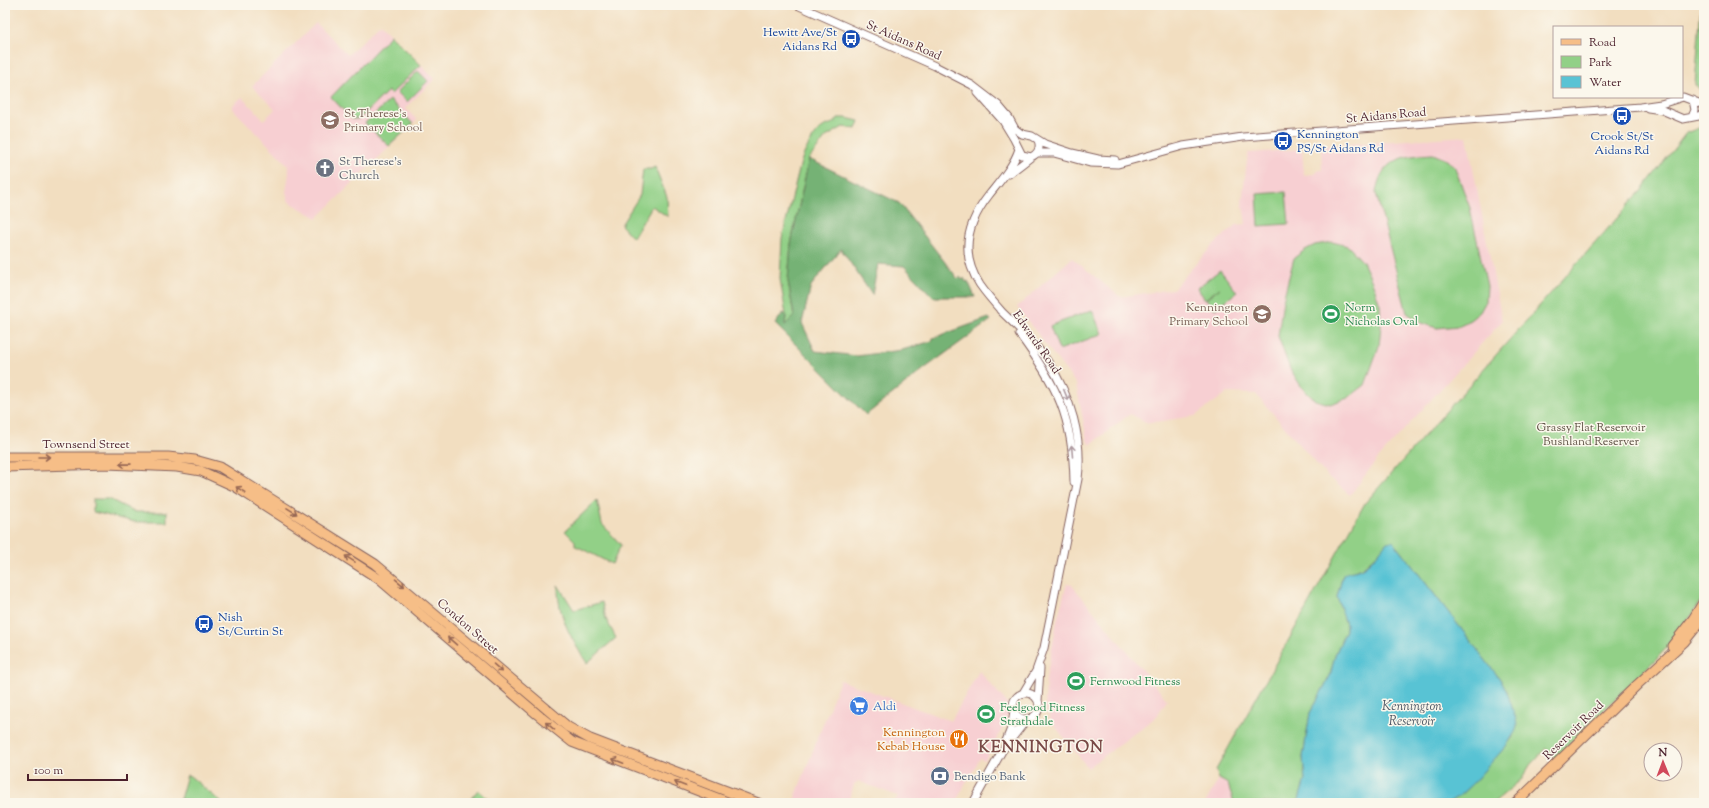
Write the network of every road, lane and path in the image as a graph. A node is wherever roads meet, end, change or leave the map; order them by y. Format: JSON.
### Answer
{"nodes":[{"id":1,"x":797,"y":5,"type":"edge"},
{"id":2,"x":957,"y":77,"type":"junction"},
{"id":3,"x":1683,"y":97,"type":"edge"},
{"id":4,"x":1680,"y":98,"type":"edge"},
{"id":5,"x":1676,"y":99,"type":"junction"},
{"id":6,"x":1693,"y":100,"type":"junction"},
{"id":7,"x":1704,"y":105,"type":"edge"},
{"id":8,"x":1640,"y":107,"type":"junction"},
{"id":9,"x":1674,"y":115,"type":"junction"},
{"id":10,"x":1704,"y":115,"type":"edge"},
{"id":11,"x":1692,"y":117,"type":"junction"},
{"id":12,"x":1026,"y":136,"type":"junction"},
{"id":13,"x":1038,"y":140,"type":"junction"},
{"id":14,"x":1018,"y":148,"type":"junction"},
{"id":15,"x":1034,"y":155,"type":"junction"},
{"id":16,"x":1137,"y":159,"type":"junction"},
{"id":17,"x":1002,"y":180,"type":"junction"},
{"id":18,"x":1000,"y":310,"type":"junction"},
{"id":19,"x":1053,"y":369,"type":"junction"},
{"id":20,"x":1059,"y":396,"type":"junction"},
{"id":21,"x":168,"y":456,"type":"junction"},
{"id":22,"x":5,"y":457,"type":"edge"},
{"id":23,"x":164,"y":466,"type":"joint"},
{"id":24,"x":5,"y":467,"type":"edge"},
{"id":25,"x":220,"y":478,"type":"junction"},
{"id":26,"x":1073,"y":504,"type":"junction"},
{"id":27,"x":342,"y":542,"type":"junction"},
{"id":28,"x":337,"y":551,"type":"junction"},
{"id":29,"x":414,"y":595,"type":"junction"},
{"id":30,"x":1704,"y":601,"type":"edge"},
{"id":31,"x":408,"y":603,"type":"junction"},
{"id":32,"x":1704,"y":617,"type":"edge"},
{"id":33,"x":1041,"y":660,"type":"junction"},
{"id":34,"x":1647,"y":675,"type":"junction"},
{"id":35,"x":1023,"y":694,"type":"junction"},
{"id":36,"x":1038,"y":702,"type":"junction"},
{"id":37,"x":1014,"y":710,"type":"junction"},
{"id":38,"x":1027,"y":719,"type":"junction"},
{"id":39,"x":1002,"y":751,"type":"junction"},
{"id":40,"x":657,"y":765,"type":"junction"},
{"id":41,"x":654,"y":774,"type":"junction"},
{"id":42,"x":730,"y":803,"type":"edge"},
{"id":43,"x":758,"y":803,"type":"edge"},
{"id":44,"x":973,"y":803,"type":"edge"},
{"id":45,"x":1516,"y":803,"type":"edge"}],
"edges":[{"from":1,"to":2,"type":"street","name":"St Aidans Road"},
{"from":2,"to":12,"type":"street","name":"St Aidans Road"},
{"from":2,"to":14,"type":"street","name":"St Aidans Road"},
{"from":3,"to":6,"type":"street"},
{"from":4,"to":5,"type":"street"},
{"from":5,"to":8,"type":"street","name":"St Aidans Road"},
{"from":5,"to":9,"type":"street"},
{"from":6,"to":7,"type":"street"},
{"from":6,"to":11,"type":"street"},
{"from":8,"to":9,"type":"street","name":"St Aidans Road"},
{"from":8,"to":16,"type":"street","name":"St Aidans Road"},
{"from":9,"to":11,"type":"street"},
{"from":10,"to":11,"type":"street"},
{"from":12,"to":13,"type":"street"},
{"from":12,"to":14,"type":"street"},
{"from":13,"to":15,"type":"street"},
{"from":13,"to":16,"type":"street","name":"St Aidans Road"},
{"from":14,"to":15,"type":"street"},
{"from":14,"to":17,"type":"street","name":"Edwards Road"},
{"from":15,"to":16,"type":"street","name":"St Aidans Road"},
{"from":15,"to":17,"type":"street","name":"Edwards Road"},
{"from":17,"to":18,"type":"street","name":"Edwards Road"},
{"from":18,"to":19,"type":"street","name":"Edwards Road"},
{"from":18,"to":20,"type":"street","name":"Edwards Road"},
{"from":19,"to":20,"type":"street"},
{"from":19,"to":26,"type":"street","name":"Edwards Road","one_way":true},
{"from":26,"to":20,"type":"street","name":"Edwards Road","one_way":true},
{"from":22,"to":21,"type":"main road","name":"Townsend Street","one_way":true},
{"from":21,"to":25,"type":"main road"},
{"from":21,"to":27,"type":"main road","name":"Condon Street","one_way":true},
{"from":23,"to":24,"type":"main road","name":"Townsend Street","one_way":true},
{"from":23,"to":25,"type":"main road","name":"Condon Street"},
{"from":28,"to":25,"type":"main road","name":"Condon Street","one_way":true},
{"from":26,"to":33,"type":"street","name":"Edwards Road"},
{"from":27,"to":28,"type":"main road"},
{"from":27,"to":29,"type":"main road","name":"Condon Street","one_way":true},
{"from":31,"to":28,"type":"main road","name":"Condon Street","one_way":true},
{"from":29,"to":31,"type":"main road"},
{"from":29,"to":40,"type":"main road","name":"Condon Street","one_way":true},
{"from":30,"to":34,"type":"main road","name":"Reservoir Road"},
{"from":41,"to":31,"type":"main road","name":"Condon Street","one_way":true},
{"from":32,"to":34,"type":"main road","name":"Reservoir Road"},
{"from":33,"to":35,"type":"street","name":"Edwards Road"},
{"from":33,"to":36,"type":"street","name":"Edwards Road"},
{"from":34,"to":45,"type":"main road","name":"Reservoir Road"},
{"from":35,"to":36,"type":"street"},
{"from":35,"to":37,"type":"street"},
{"from":36,"to":38,"type":"street"},
{"from":37,"to":38,"type":"street"},
{"from":37,"to":39,"type":"street"},
{"from":38,"to":39,"type":"street"},
{"from":39,"to":44,"type":"street"},
{"from":40,"to":41,"type":"main road"},
{"from":40,"to":43,"type":"main road","name":"Condon Street"},
{"from":42,"to":41,"type":"main road","name":"Condon Street","one_way":true}]}
